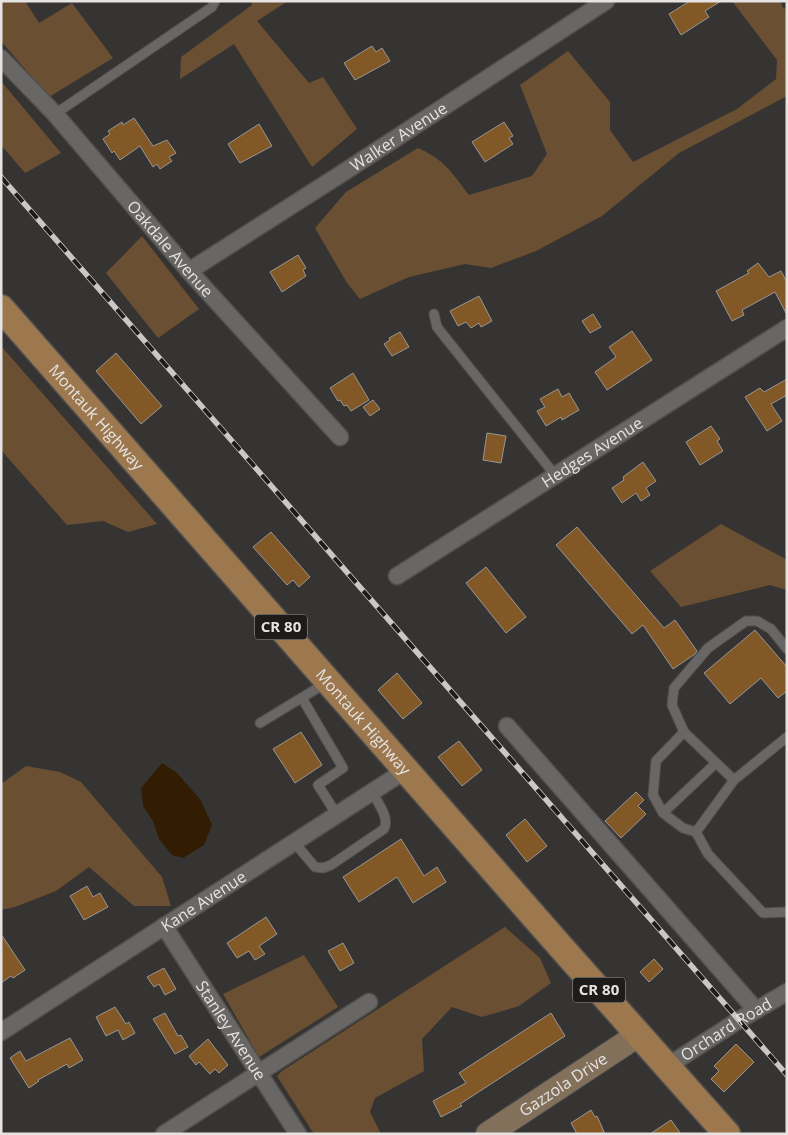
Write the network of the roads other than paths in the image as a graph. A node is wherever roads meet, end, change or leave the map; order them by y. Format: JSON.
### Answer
{"nodes":[{"id":1,"x":215,"y":1,"type":"edge"},
{"id":2,"x":606,"y":1,"type":"edge"},
{"id":3,"x":1,"y":58,"type":"edge"},
{"id":4,"x":55,"y":114,"type":"junction"},
{"id":5,"x":189,"y":271,"type":"junction"},
{"id":6,"x":1,"y":308,"type":"edge"},
{"id":7,"x":434,"y":314,"type":"dead end"},
{"id":8,"x":787,"y":328,"type":"edge"},
{"id":9,"x":340,"y":438,"type":"dead end"},
{"id":10,"x":555,"y":476,"type":"junction"},
{"id":11,"x":397,"y":576,"type":"dead end"},
{"id":12,"x":787,"y":649,"type":"edge"},
{"id":13,"x":328,"y":682,"type":"junction"},
{"id":14,"x":302,"y":698,"type":"junction"},
{"id":15,"x":260,"y":723,"type":"dead end"},
{"id":16,"x":507,"y":726,"type":"dead end"},
{"id":17,"x":684,"y":732,"type":"junction"},
{"id":18,"x":787,"y":737,"type":"edge"},
{"id":19,"x":716,"y":763,"type":"junction"},
{"id":20,"x":406,"y":770,"type":"junction"},
{"id":21,"x":734,"y":780,"type":"junction"},
{"id":22,"x":372,"y":792,"type":"junction"},
{"id":23,"x":663,"y":813,"type":"junction"},
{"id":24,"x":337,"y":815,"type":"junction"},
{"id":25,"x":696,"y":832,"type":"junction"},
{"id":26,"x":294,"y":842,"type":"junction"},
{"id":27,"x":787,"y":912,"type":"edge"},
{"id":28,"x":164,"y":926,"type":"junction"},
{"id":29,"x":787,"y":992,"type":"edge"},
{"id":30,"x":369,"y":1002,"type":"dead end"},
{"id":31,"x":756,"y":1010,"type":"junction"},
{"id":32,"x":1,"y":1032,"type":"edge"},
{"id":33,"x":638,"y":1034,"type":"junction"},
{"id":34,"x":666,"y":1067,"type":"junction"},
{"id":35,"x":257,"y":1073,"type":"junction"},
{"id":36,"x":164,"y":1134,"type":"edge"},
{"id":37,"x":298,"y":1134,"type":"edge"},
{"id":38,"x":488,"y":1134,"type":"edge"},
{"id":39,"x":727,"y":1134,"type":"edge"}],
"edges":[{"from":1,"to":4,"type":"lane"},
{"from":2,"to":5,"type":"street","name":"Walker Avenue"},
{"from":3,"to":4,"type":"street","name":"Oakdale Avenue"},
{"from":4,"to":5,"type":"street","name":"Oakdale Avenue"},
{"from":5,"to":9,"type":"street","name":"Oakdale Avenue"},
{"from":6,"to":13,"type":"main road","name":"Montauk Highway","number":"CR 80"},
{"from":7,"to":10,"type":"lane"},
{"from":8,"to":10,"type":"street","name":"Hedges Avenue"},
{"from":10,"to":11,"type":"street","name":"Hedges Avenue"},
{"from":12,"to":17,"type":"lane"},
{"from":13,"to":14,"type":"lane"},
{"from":13,"to":20,"type":"main road","name":"Montauk Highway","number":"CR 80"},
{"from":14,"to":15,"type":"lane"},
{"from":14,"to":24,"type":"lane"},
{"from":16,"to":31,"type":"street"},
{"from":17,"to":19,"type":"lane"},
{"from":17,"to":23,"type":"lane"},
{"from":18,"to":21,"type":"lane"},
{"from":19,"to":21,"type":"lane"},
{"from":19,"to":23,"type":"lane"},
{"from":20,"to":22,"type":"street","name":"Kane Avenue"},
{"from":20,"to":33,"type":"main road","name":"Montauk Highway","number":"CR 80"},
{"from":21,"to":25,"type":"lane"},
{"from":22,"to":24,"type":"street","name":"Kane Avenue"},
{"from":22,"to":26,"type":"lane"},
{"from":23,"to":25,"type":"lane"},
{"from":24,"to":26,"type":"street","name":"Kane Avenue"},
{"from":25,"to":27,"type":"lane"},
{"from":26,"to":28,"type":"street","name":"Kane Avenue"},
{"from":28,"to":32,"type":"street","name":"Kane Avenue"},
{"from":28,"to":35,"type":"street","name":"Stanley Avenue"},
{"from":29,"to":31,"type":"street","name":"Orchard Road"},
{"from":30,"to":35,"type":"street"},
{"from":31,"to":34,"type":"street","name":"Orchard Road"},
{"from":33,"to":34,"type":"main road","name":"Montauk Highway","number":"CR 80"},
{"from":33,"to":38,"type":"street","name":"Gazzola Drive"},
{"from":34,"to":39,"type":"main road","name":"Montauk Highway","number":"CR 80"},
{"from":35,"to":36,"type":"street"},
{"from":35,"to":37,"type":"street","name":"Stanley Avenue"}]}
